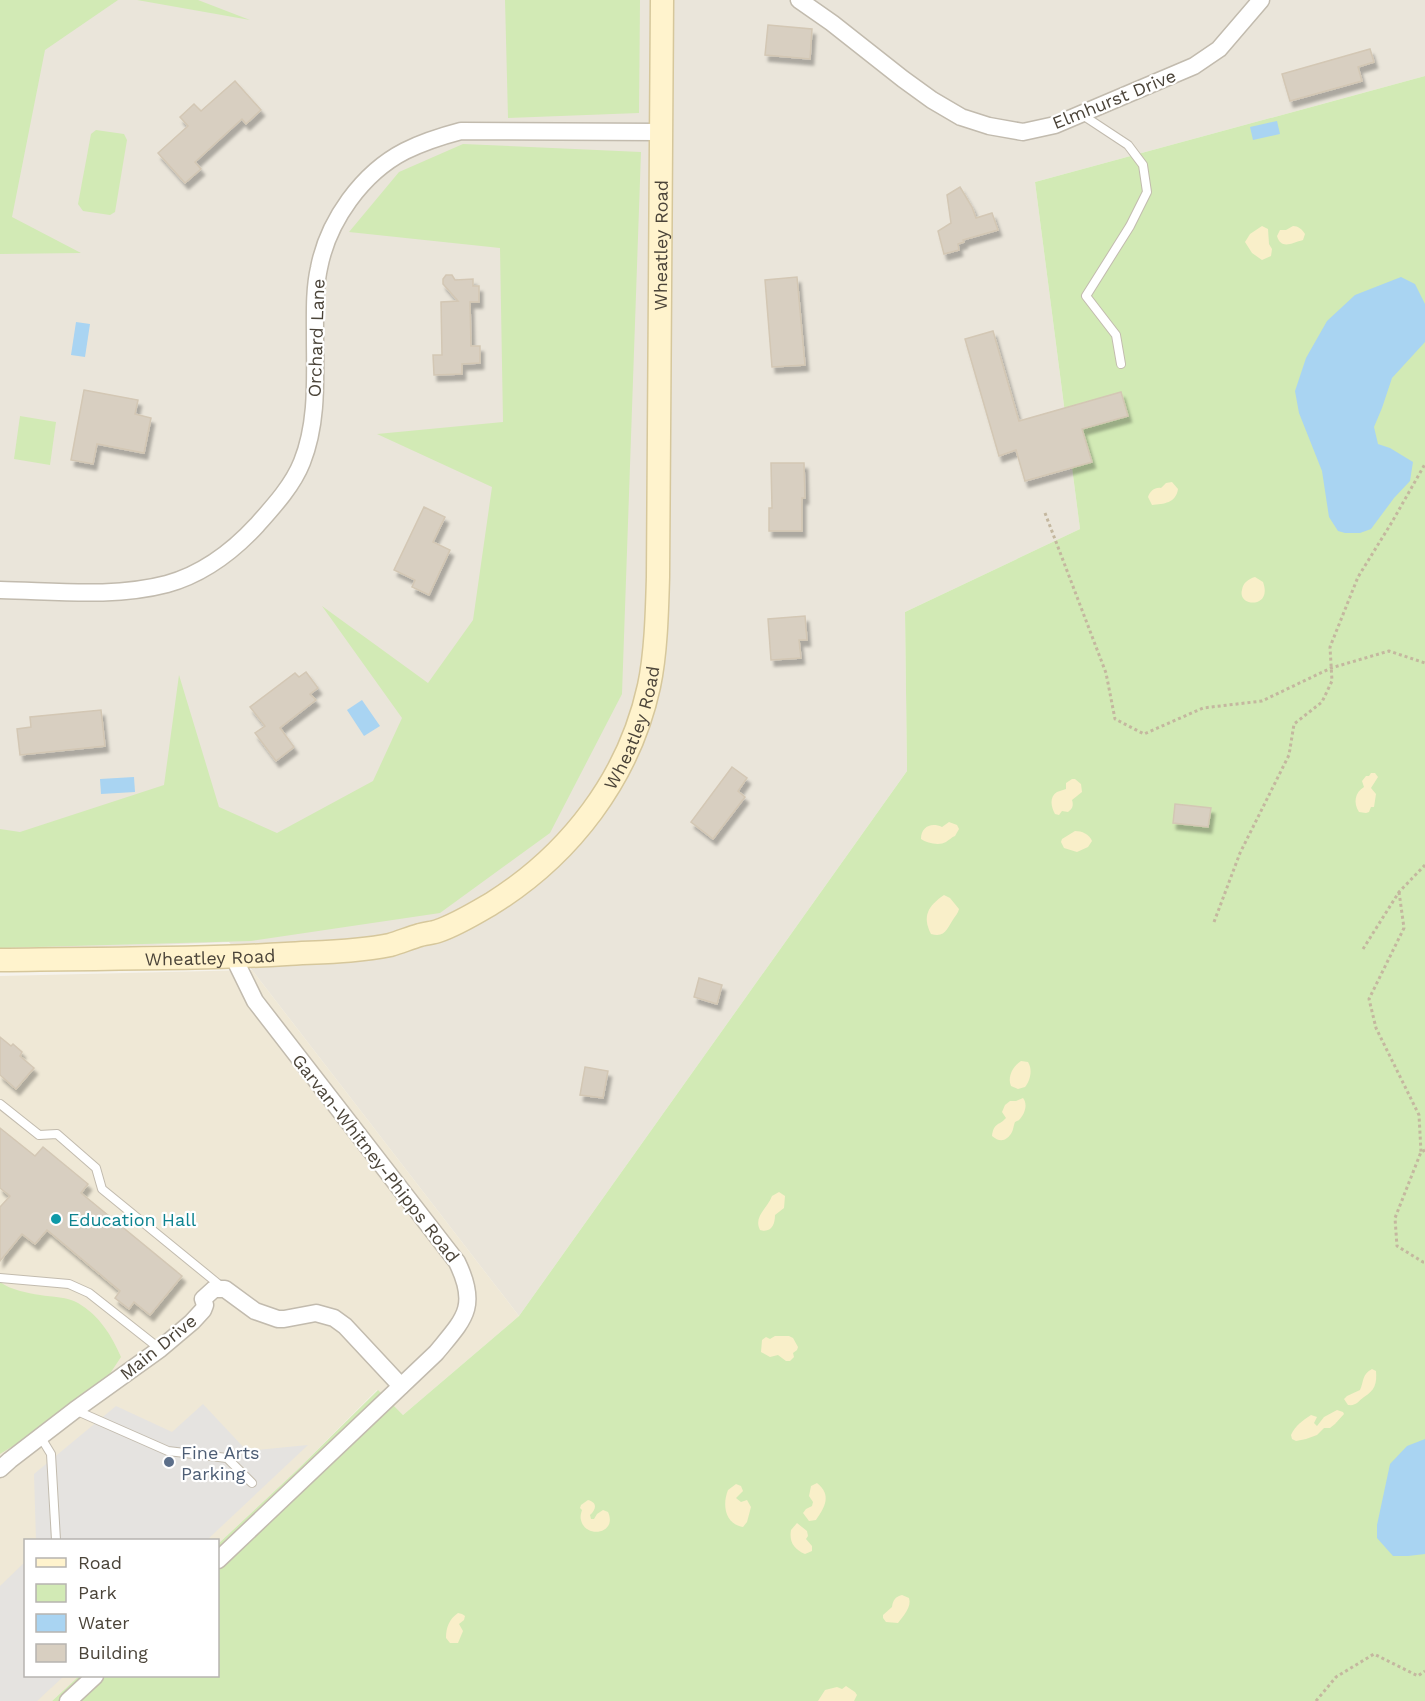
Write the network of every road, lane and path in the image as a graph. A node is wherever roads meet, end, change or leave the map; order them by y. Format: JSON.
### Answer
{"nodes":[{"id":1,"x":662,"y":0,"type":"edge"},
{"id":2,"x":799,"y":0,"type":"edge"},
{"id":3,"x":1262,"y":0,"type":"edge"},
{"id":4,"x":1080,"y":114,"type":"junction"},
{"id":5,"x":661,"y":132,"type":"junction"},
{"id":6,"x":1121,"y":364,"type":"dead end"},
{"id":7,"x":1425,"y":464,"type":"edge"},
{"id":8,"x":1045,"y":513,"type":"dead end"},
{"id":9,"x":0,"y":590,"type":"edge"},
{"id":10,"x":1425,"y":663,"type":"edge"},
{"id":11,"x":1333,"y":668,"type":"junction"},
{"id":12,"x":1425,"y":865,"type":"edge"},
{"id":13,"x":1399,"y":892,"type":"junction"},
{"id":14,"x":1214,"y":922,"type":"dead end"},
{"id":15,"x":1363,"y":949,"type":"dead end"},
{"id":16,"x":233,"y":956,"type":"junction"},
{"id":17,"x":0,"y":960,"type":"edge"},
{"id":18,"x":0,"y":1104,"type":"edge"},
{"id":19,"x":1423,"y":1151,"type":"edge"},
{"id":20,"x":1425,"y":1262,"type":"edge"},
{"id":21,"x":0,"y":1278,"type":"edge"},
{"id":22,"x":225,"y":1289,"type":"junction"},
{"id":23,"x":160,"y":1349,"type":"junction"},
{"id":24,"x":401,"y":1386,"type":"junction"},
{"id":25,"x":75,"y":1410,"type":"junction"},
{"id":26,"x":40,"y":1436,"type":"junction"},
{"id":27,"x":0,"y":1469,"type":"edge"},
{"id":28,"x":252,"y":1483,"type":"dead end"},
{"id":29,"x":56,"y":1539,"type":"edge"},
{"id":30,"x":219,"y":1559,"type":"edge"},
{"id":31,"x":1425,"y":1671,"type":"edge"},
{"id":32,"x":94,"y":1677,"type":"edge"},
{"id":33,"x":68,"y":1701,"type":"edge"},
{"id":34,"x":1316,"y":1701,"type":"edge"}],
"edges":[{"from":1,"to":5,"type":"main road","name":"Wheatley Road"},
{"from":2,"to":4,"type":"street","name":"Elmhurst Drive"},
{"from":3,"to":4,"type":"street","name":"Elmhurst Drive"},
{"from":4,"to":6,"type":"lane"},
{"from":5,"to":9,"type":"street","name":"Orchard Lane"},
{"from":5,"to":16,"type":"main road","name":"Wheatley Road"},
{"from":7,"to":11,"type":"path"},
{"from":8,"to":11,"type":"path"},
{"from":10,"to":11,"type":"path"},
{"from":11,"to":14,"type":"path"},
{"from":12,"to":13,"type":"path"},
{"from":13,"to":15,"type":"path"},
{"from":13,"to":19,"type":"path"},
{"from":16,"to":17,"type":"main road","name":"Wheatley Road"},
{"from":16,"to":24,"type":"street","name":"Garvan-Whitney-Phipps Road"},
{"from":18,"to":22,"type":"lane"},
{"from":19,"to":20,"type":"path"},
{"from":21,"to":23,"type":"lane"},
{"from":22,"to":23,"type":"street","name":"Main Drive"},
{"from":22,"to":24,"type":"street"},
{"from":23,"to":25,"type":"street","name":"Main Drive"},
{"from":24,"to":30,"type":"street","name":"Garvan-Whitney-Phipps Road"},
{"from":25,"to":26,"type":"street","name":"Main Drive"},
{"from":25,"to":28,"type":"lane"},
{"from":26,"to":27,"type":"street","name":"Main Drive"},
{"from":26,"to":29,"type":"lane"},
{"from":31,"to":34,"type":"path"},
{"from":32,"to":33,"type":"street"}]}
